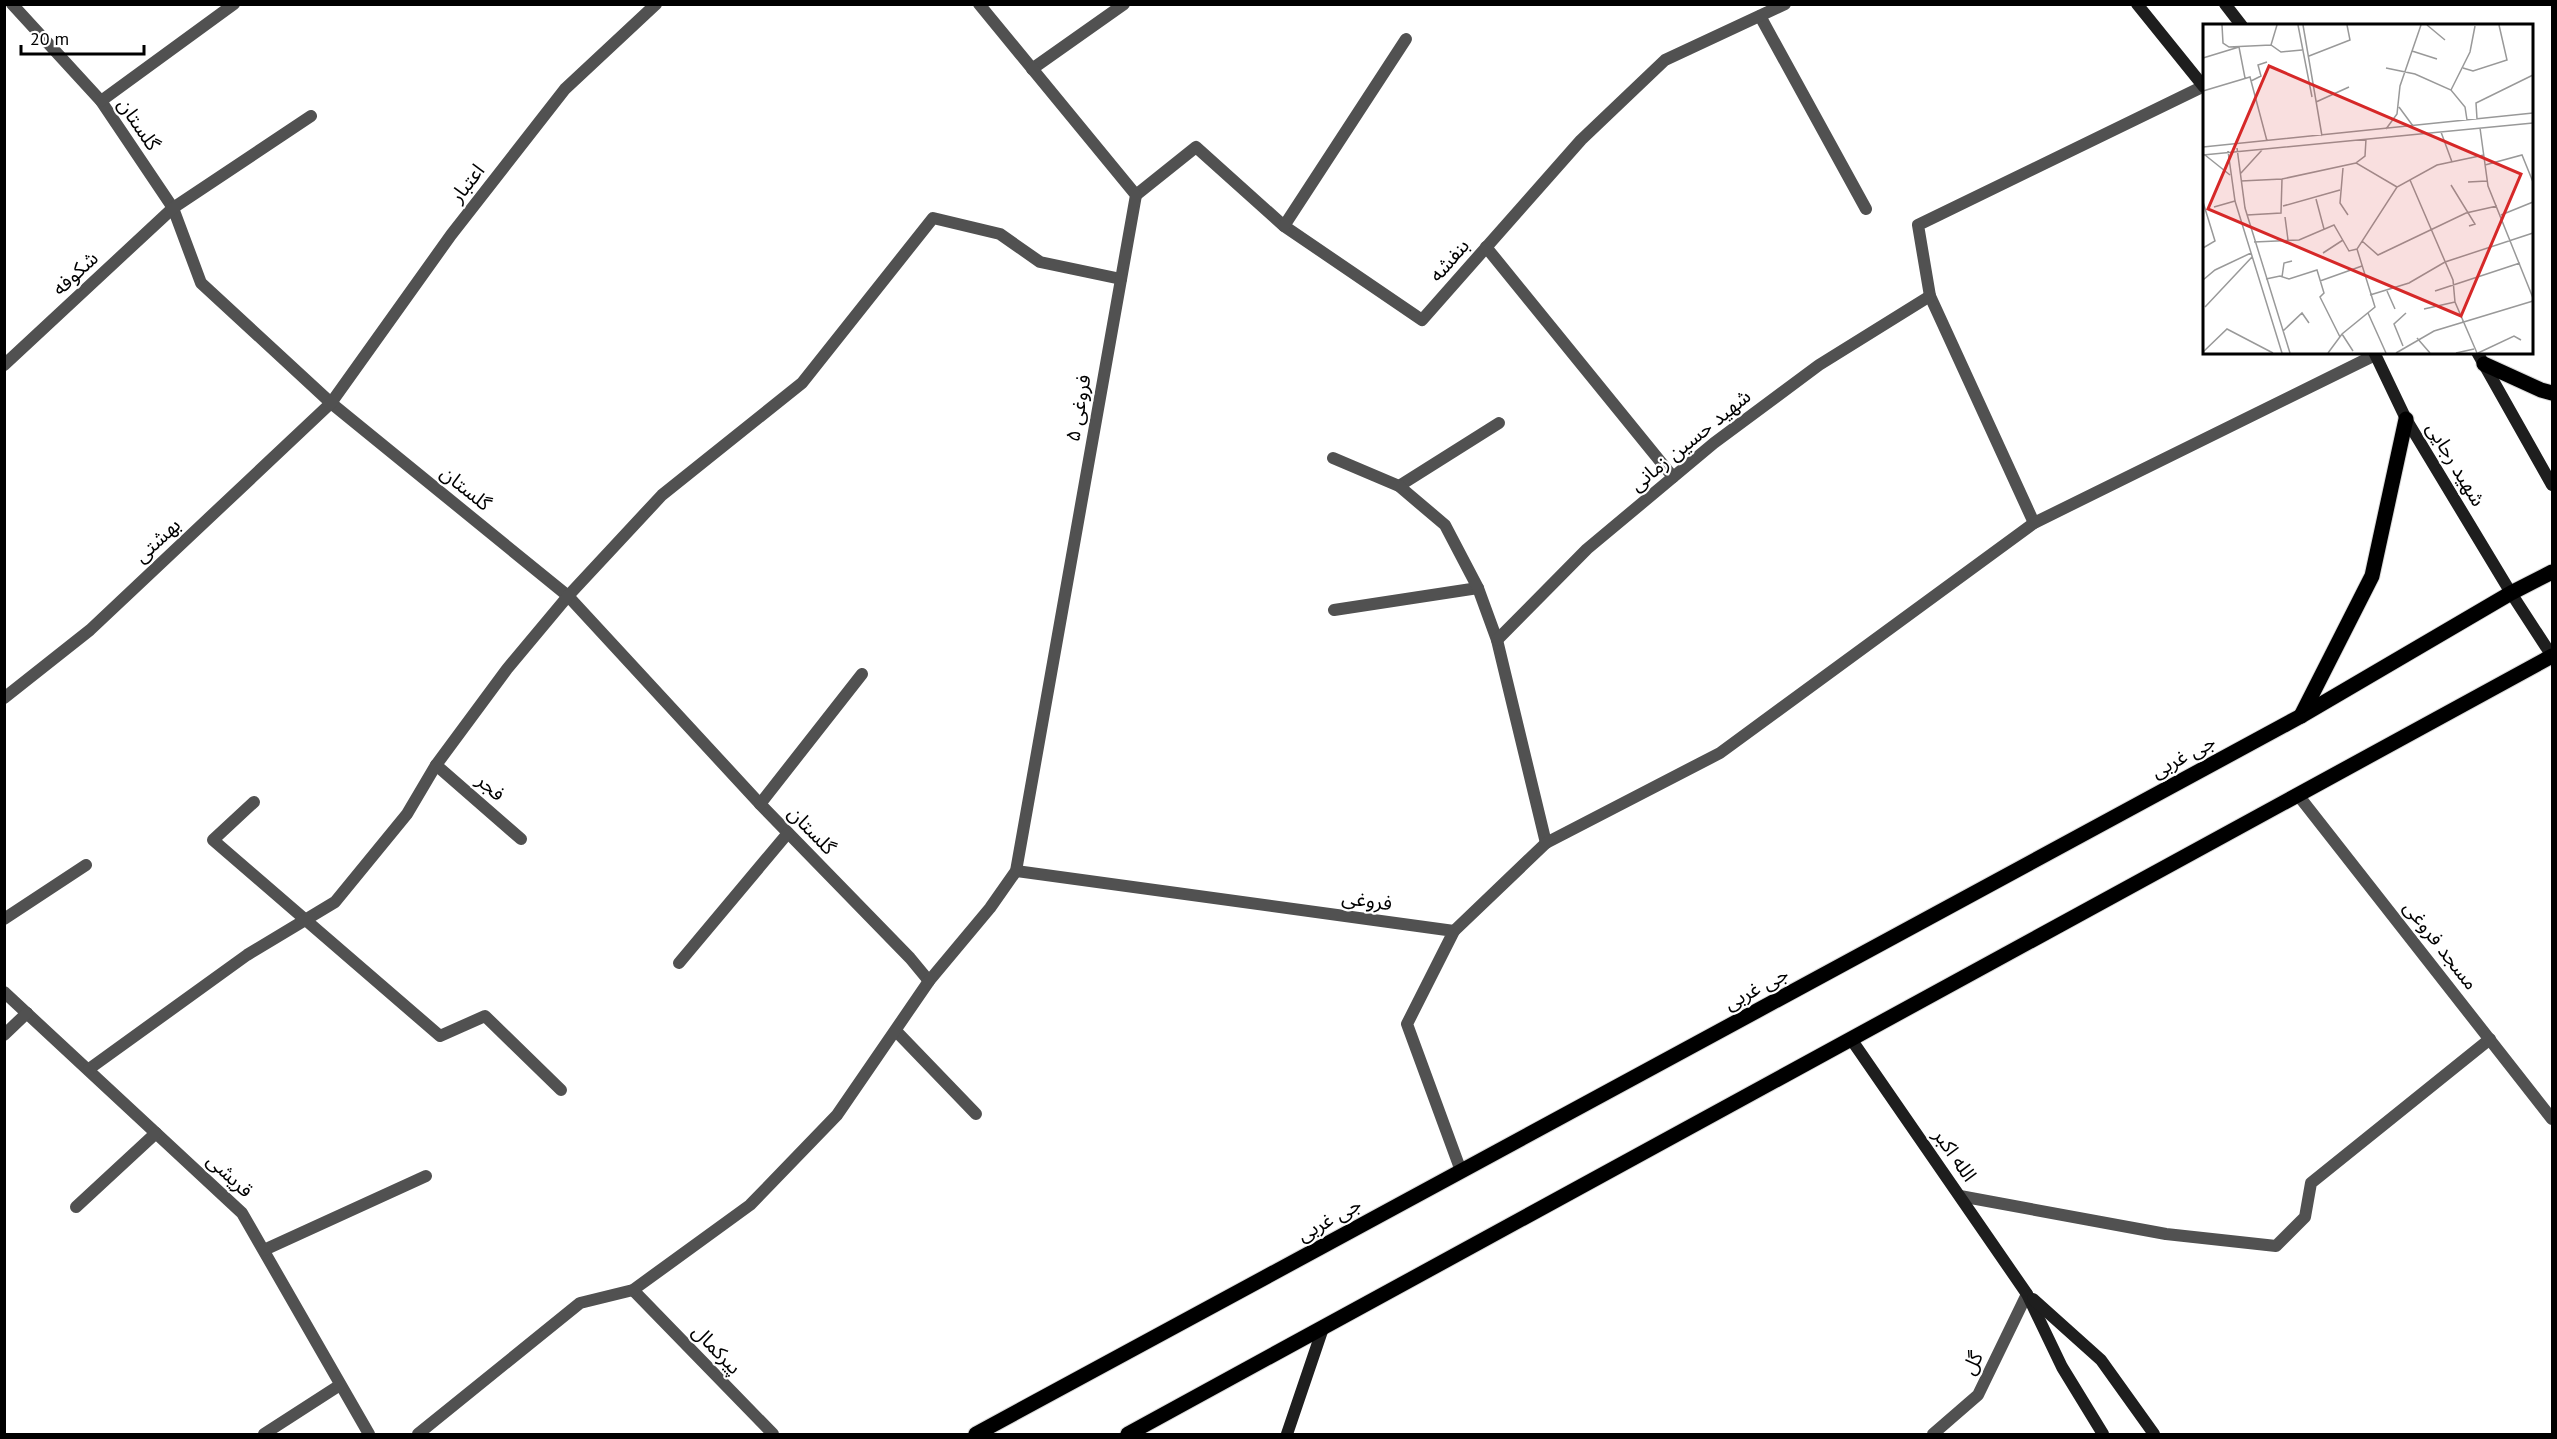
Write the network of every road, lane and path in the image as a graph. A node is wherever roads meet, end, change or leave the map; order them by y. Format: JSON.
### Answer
{"nodes":[{"id":1,"x":12,"y":4,"type":"edge"},
{"id":2,"x":234,"y":4,"type":"edge"},
{"id":3,"x":656,"y":4,"type":"edge"},
{"id":4,"x":979,"y":4,"type":"edge"},
{"id":5,"x":1124,"y":4,"type":"edge"},
{"id":6,"x":1785,"y":4,"type":"edge"},
{"id":7,"x":2138,"y":4,"type":"edge"},
{"id":8,"x":2224,"y":4,"type":"edge"},
{"id":9,"x":1760,"y":16,"type":"junction"},
{"id":10,"x":2240,"y":24,"type":"edge"},
{"id":11,"x":1406,"y":39,"type":"dead end"},
{"id":12,"x":1032,"y":69,"type":"junction"},
{"id":13,"x":2203,"y":85,"type":"edge"},
{"id":14,"x":2203,"y":86,"type":"edge"},
{"id":15,"x":101,"y":101,"type":"junction"},
{"id":16,"x":311,"y":116,"type":"dead end"},
{"id":17,"x":1136,"y":195,"type":"junction"},
{"id":18,"x":173,"y":208,"type":"junction"},
{"id":19,"x":1866,"y":209,"type":"dead end"},
{"id":20,"x":1284,"y":226,"type":"junction"},
{"id":21,"x":1486,"y":247,"type":"junction"},
{"id":22,"x":1121,"y":279,"type":"junction"},
{"id":23,"x":1930,"y":296,"type":"junction"},
{"id":24,"x":2374,"y":354,"type":"edge"},
{"id":25,"x":2481,"y":358,"type":"edge"},
{"id":26,"x":4,"y":365,"type":"edge"},
{"id":27,"x":2553,"y":393,"type":"edge"},
{"id":28,"x":331,"y":404,"type":"junction"},
{"id":29,"x":2406,"y":419,"type":"junction"},
{"id":30,"x":1499,"y":423,"type":"dead end"},
{"id":31,"x":1333,"y":458,"type":"dead end"},
{"id":32,"x":1673,"y":477,"type":"junction"},
{"id":33,"x":2553,"y":484,"type":"edge"},
{"id":34,"x":1399,"y":486,"type":"junction"},
{"id":35,"x":2034,"y":523,"type":"junction"},
{"id":36,"x":2553,"y":572,"type":"edge"},
{"id":37,"x":1478,"y":588,"type":"junction"},
{"id":38,"x":2511,"y":593,"type":"junction"},
{"id":39,"x":568,"y":596,"type":"junction"},
{"id":40,"x":1334,"y":610,"type":"dead end"},
{"id":41,"x":1497,"y":640,"type":"junction"},
{"id":42,"x":2552,"y":656,"type":"edge"},
{"id":43,"x":862,"y":674,"type":"dead end"},
{"id":44,"x":4,"y":698,"type":"edge"},
{"id":45,"x":2301,"y":716,"type":"junction"},
{"id":46,"x":436,"y":765,"type":"junction"},
{"id":47,"x":2298,"y":795,"type":"junction"},
{"id":48,"x":254,"y":802,"type":"dead end"},
{"id":49,"x":760,"y":804,"type":"junction"},
{"id":50,"x":788,"y":833,"type":"junction"},
{"id":51,"x":521,"y":839,"type":"dead end"},
{"id":52,"x":1546,"y":843,"type":"junction"},
{"id":53,"x":86,"y":865,"type":"dead end"},
{"id":54,"x":1016,"y":871,"type":"junction"},
{"id":55,"x":4,"y":919,"type":"edge"},
{"id":56,"x":306,"y":919,"type":"junction"},
{"id":57,"x":1454,"y":931,"type":"junction"},
{"id":58,"x":679,"y":963,"type":"dead end"},
{"id":59,"x":929,"y":981,"type":"junction"},
{"id":60,"x":4,"y":992,"type":"edge"},
{"id":61,"x":27,"y":1012,"type":"junction"},
{"id":62,"x":896,"y":1031,"type":"junction"},
{"id":63,"x":4,"y":1035,"type":"edge"},
{"id":64,"x":1851,"y":1039,"type":"junction"},
{"id":65,"x":2490,"y":1040,"type":"junction"},
{"id":66,"x":89,"y":1069,"type":"junction"},
{"id":67,"x":561,"y":1090,"type":"dead end"},
{"id":68,"x":976,"y":1114,"type":"dead end"},
{"id":69,"x":2553,"y":1119,"type":"edge"},
{"id":70,"x":156,"y":1133,"type":"junction"},
{"id":71,"x":1461,"y":1171,"type":"junction"},
{"id":72,"x":426,"y":1176,"type":"dead end"},
{"id":73,"x":1960,"y":1196,"type":"junction"},
{"id":74,"x":76,"y":1206,"type":"dead end"},
{"id":75,"x":264,"y":1250,"type":"junction"},
{"id":76,"x":633,"y":1290,"type":"junction"},
{"id":77,"x":2027,"y":1294,"type":"junction"},
{"id":78,"x":1323,"y":1328,"type":"junction"},
{"id":79,"x":340,"y":1385,"type":"junction"},
{"id":80,"x":264,"y":1434,"type":"edge"},
{"id":81,"x":369,"y":1434,"type":"edge"},
{"id":82,"x":418,"y":1434,"type":"edge"},
{"id":83,"x":773,"y":1434,"type":"edge"},
{"id":84,"x":976,"y":1434,"type":"edge"},
{"id":85,"x":1128,"y":1434,"type":"edge"},
{"id":86,"x":1287,"y":1434,"type":"edge"},
{"id":87,"x":1933,"y":1434,"type":"edge"},
{"id":88,"x":2103,"y":1434,"type":"edge"},
{"id":89,"x":2154,"y":1434,"type":"edge"}],
"edges":[{"from":1,"to":15,"type":"street","name":"گلستان"},
{"from":2,"to":15,"type":"street"},
{"from":3,"to":28,"type":"street","name":"اعتبار"},
{"from":4,"to":12,"type":"street"},
{"from":5,"to":12,"type":"street"},
{"from":6,"to":9,"type":"street","name":"بنفشه"},
{"from":7,"to":13,"type":"main road"},
{"from":8,"to":10,"type":"main road"},
{"from":9,"to":19,"type":"street"},
{"from":9,"to":21,"type":"street","name":"بنفشه"},
{"from":11,"to":20,"type":"street"},
{"from":12,"to":17,"type":"street"},
{"from":14,"to":23,"type":"street"},
{"from":15,"to":18,"type":"street","name":"گلستان"},
{"from":16,"to":18,"type":"street","name":"شکوفه"},
{"from":17,"to":20,"type":"street","name":"بنفشه"},
{"from":17,"to":22,"type":"street","name":"فروغی ۵"},
{"from":18,"to":26,"type":"street","name":"شکوفه"},
{"from":18,"to":28,"type":"street","name":"گلستان"},
{"from":20,"to":21,"type":"street","name":"بنفشه"},
{"from":21,"to":32,"type":"street"},
{"from":22,"to":39,"type":"street"},
{"from":22,"to":54,"type":"street","name":"فروغی ۵"},
{"from":23,"to":32,"type":"street","name":"شهید حسین زمانی"},
{"from":23,"to":35,"type":"street"},
{"from":24,"to":29,"type":"main road","name":"شهید رجایی"},
{"from":24,"to":35,"type":"street"},
{"from":25,"to":27,"type":"main road"},
{"from":25,"to":33,"type":"main road"},
{"from":28,"to":39,"type":"street","name":"گلستان"},
{"from":28,"to":44,"type":"street","name":"بهشتی"},
{"from":29,"to":38,"type":"main road","name":"شهید رجایی"},
{"from":29,"to":45,"type":"main road"},
{"from":30,"to":34,"type":"street"},
{"from":31,"to":34,"type":"street"},
{"from":32,"to":41,"type":"street","name":"شهید حسین زمانی"},
{"from":34,"to":37,"type":"street"},
{"from":35,"to":52,"type":"street"},
{"from":36,"to":38,"type":"main road","name":"جی غربی"},
{"from":37,"to":40,"type":"street"},
{"from":37,"to":41,"type":"street"},
{"from":38,"to":42,"type":"main road","name":"شهید رجایی"},
{"from":38,"to":45,"type":"main road","name":"جی غربی"},
{"from":39,"to":46,"type":"street"},
{"from":39,"to":49,"type":"street","name":"گلستان"},
{"from":41,"to":52,"type":"street"},
{"from":42,"to":47,"type":"main road"},
{"from":43,"to":49,"type":"street"},
{"from":45,"to":71,"type":"main road","name":"جی غربی"},
{"from":46,"to":51,"type":"street","name":"فجر"},
{"from":46,"to":56,"type":"street"},
{"from":47,"to":64,"type":"main road"},
{"from":47,"to":65,"type":"street","name":"مسجد فروغی"},
{"from":48,"to":56,"type":"street"},
{"from":49,"to":50,"type":"street","name":"گلستان"},
{"from":50,"to":58,"type":"street"},
{"from":50,"to":59,"type":"street","name":"گلستان"},
{"from":52,"to":57,"type":"street"},
{"from":53,"to":55,"type":"street"},
{"from":54,"to":57,"type":"street","name":"فروغی"},
{"from":54,"to":59,"type":"street"},
{"from":56,"to":66,"type":"street"},
{"from":56,"to":67,"type":"street"},
{"from":57,"to":71,"type":"street"},
{"from":59,"to":62,"type":"street"},
{"from":60,"to":61,"type":"street","name":"قریشی"},
{"from":61,"to":63,"type":"street"},
{"from":61,"to":66,"type":"street","name":"قریشی"},
{"from":62,"to":68,"type":"street"},
{"from":62,"to":76,"type":"street"},
{"from":64,"to":73,"type":"main road","name":"الله اکبر"},
{"from":64,"to":78,"type":"main road"},
{"from":65,"to":69,"type":"street","name":"مسجد فروغی"},
{"from":65,"to":73,"type":"street"},
{"from":66,"to":70,"type":"street","name":"قریشی"},
{"from":70,"to":74,"type":"street"},
{"from":70,"to":75,"type":"street","name":"قریشی"},
{"from":71,"to":84,"type":"main road","name":"جی غربی"},
{"from":72,"to":75,"type":"street"},
{"from":73,"to":77,"type":"main road","name":"الله اکبر"},
{"from":75,"to":79,"type":"street","name":"قریشی"},
{"from":76,"to":82,"type":"street"},
{"from":76,"to":83,"type":"street","name":"پیرکمال"},
{"from":77,"to":87,"type":"street","name":"گل"},
{"from":77,"to":88,"type":"main road","name":"الله اکبر"},
{"from":77,"to":89,"type":"main road","name":"الله اکبر"},
{"from":78,"to":85,"type":"main road"},
{"from":78,"to":86,"type":"main road"},
{"from":79,"to":80,"type":"street"},
{"from":79,"to":81,"type":"street","name":"قریشی"}]}
